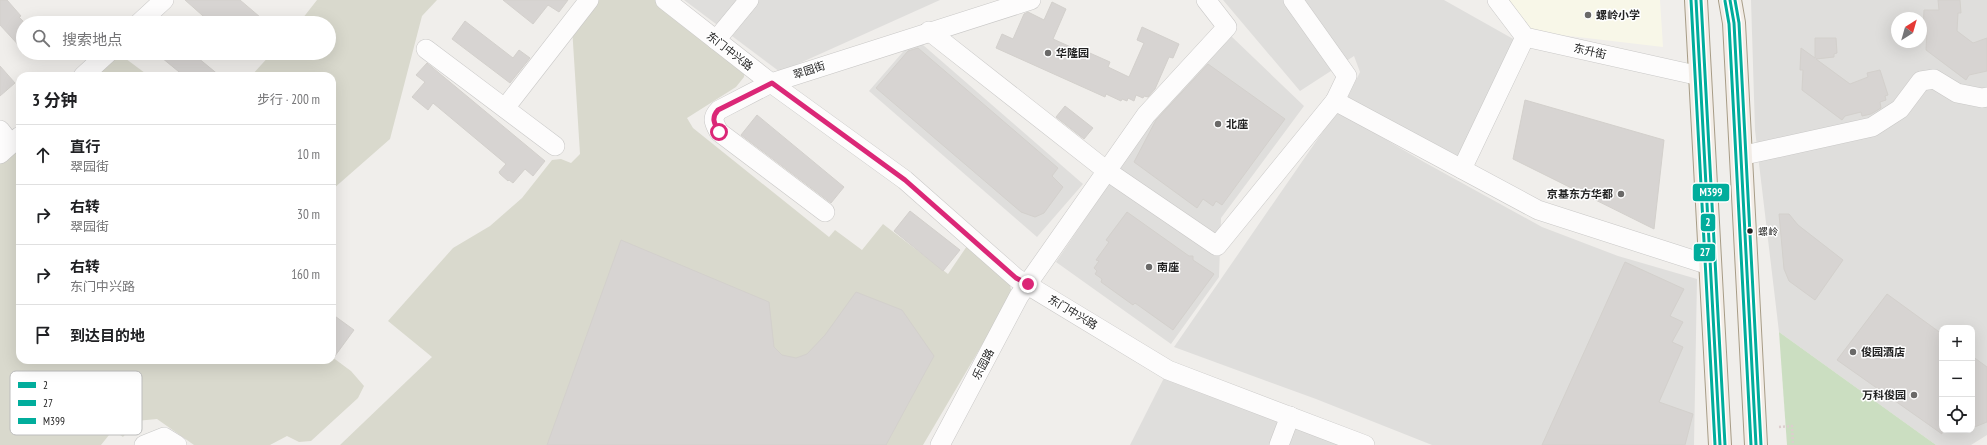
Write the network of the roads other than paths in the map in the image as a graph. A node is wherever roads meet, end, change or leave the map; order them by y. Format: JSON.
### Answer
{"nodes":[{"id":1,"x":164,"y":0,"type":"edge"},
{"id":2,"x":589,"y":0,"type":"edge"},
{"id":3,"x":665,"y":0,"type":"edge"},
{"id":4,"x":749,"y":0,"type":"edge"},
{"id":5,"x":1031,"y":0,"type":"edge"},
{"id":6,"x":1206,"y":0,"type":"edge"},
{"id":7,"x":1293,"y":0,"type":"edge"},
{"id":8,"x":1497,"y":0,"type":"edge"},
{"id":9,"x":1696,"y":0,"type":"edge"},
{"id":10,"x":1730,"y":0,"type":"edge"},
{"id":11,"x":1735,"y":0,"type":"edge"},
{"id":12,"x":147,"y":16,"type":"edge"},
{"id":13,"x":1734,"y":24,"type":"junction"},
{"id":14,"x":929,"y":31,"type":"junction"},
{"id":15,"x":1524,"y":37,"type":"junction"},
{"id":16,"x":716,"y":40,"type":"junction"},
{"id":17,"x":426,"y":49,"type":"dead end"},
{"id":18,"x":100,"y":60,"type":"edge"},
{"id":19,"x":87,"y":72,"type":"edge"},
{"id":20,"x":1700,"y":76,"type":"junction"},
{"id":21,"x":772,"y":83,"type":"junction"},
{"id":22,"x":1987,"y":96,"type":"edge"},
{"id":23,"x":1336,"y":101,"type":"junction"},
{"id":24,"x":504,"y":108,"type":"junction"},
{"id":25,"x":555,"y":146,"type":"dead end"},
{"id":26,"x":1740,"y":156,"type":"junction"},
{"id":27,"x":1462,"y":169,"type":"junction"},
{"id":28,"x":1107,"y":171,"type":"junction"},
{"id":29,"x":825,"y":212,"type":"dead end"},
{"id":30,"x":1709,"y":265,"type":"junction"},
{"id":31,"x":1028,"y":284,"type":"junction"},
{"id":32,"x":1290,"y":416,"type":"junction"},
{"id":33,"x":144,"y":445,"type":"edge"},
{"id":34,"x":177,"y":445,"type":"edge"},
{"id":35,"x":940,"y":445,"type":"edge"},
{"id":36,"x":1279,"y":445,"type":"edge"},
{"id":37,"x":1365,"y":445,"type":"edge"},
{"id":38,"x":1720,"y":445,"type":"edge"},
{"id":39,"x":1756,"y":445,"type":"edge"}],
"edges":[{"from":1,"to":12,"type":"street"},
{"from":2,"to":24,"type":"street"},
{"from":3,"to":16,"type":"street","name":"东门中兴路"},
{"from":4,"to":16,"type":"street"},
{"from":5,"to":14,"type":"street","name":"翠园街"},
{"from":6,"to":28,"type":"street","name":"乐园路"},
{"from":7,"to":23,"type":"street"},
{"from":8,"to":15,"type":"street"},
{"from":9,"to":20,"type":"main road"},
{"from":10,"to":13,"type":"main road"},
{"from":11,"to":13,"type":"street"},
{"from":13,"to":26,"type":"main road"},
{"from":14,"to":21,"type":"street","name":"翠园街"},
{"from":14,"to":28,"type":"street"},
{"from":15,"to":20,"type":"street","name":"东升街"},
{"from":15,"to":27,"type":"street"},
{"from":16,"to":21,"type":"street","name":"东门中兴路"},
{"from":17,"to":24,"type":"street"},
{"from":18,"to":19,"type":"street"},
{"from":20,"to":30,"type":"main road"},
{"from":21,"to":29,"type":"street","name":"翠园街"},
{"from":21,"to":31,"type":"street","name":"东门中兴路"},
{"from":22,"to":26,"type":"street"},
{"from":23,"to":27,"type":"street"},
{"from":23,"to":28,"type":"street"},
{"from":24,"to":25,"type":"street"},
{"from":26,"to":39,"type":"main road"},
{"from":27,"to":30,"type":"street"},
{"from":28,"to":31,"type":"street","name":"乐园路"},
{"from":30,"to":38,"type":"main road"},
{"from":31,"to":32,"type":"street","name":"东门中兴路"},
{"from":31,"to":35,"type":"street","name":"乐园路"},
{"from":32,"to":36,"type":"street"},
{"from":32,"to":37,"type":"street","name":"东门中兴路"},
{"from":33,"to":34,"type":"street"}]}
